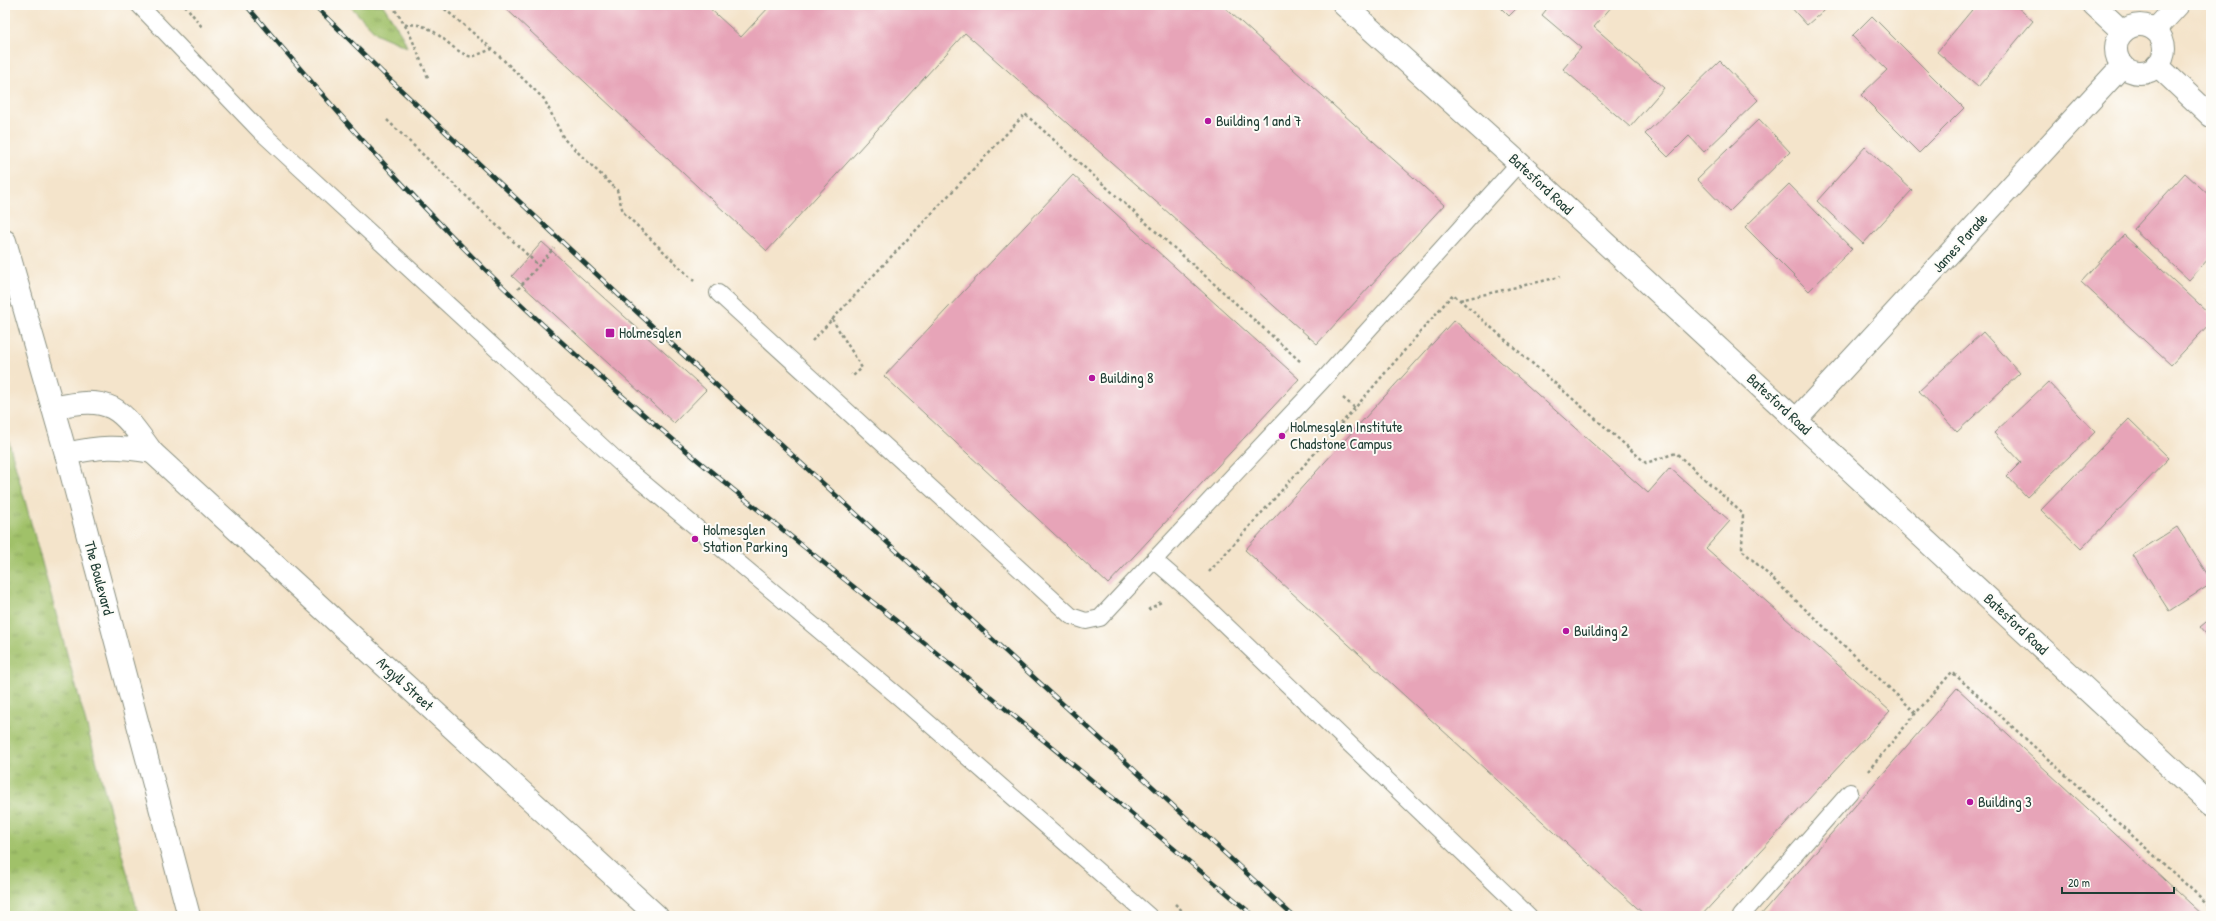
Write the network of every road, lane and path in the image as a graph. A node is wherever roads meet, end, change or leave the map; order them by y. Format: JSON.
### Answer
{"nodes":[{"id":1,"x":139,"y":5,"type":"edge"},
{"id":2,"x":392,"y":5,"type":"edge"},
{"id":3,"x":440,"y":5,"type":"edge"},
{"id":4,"x":1344,"y":5,"type":"edge"},
{"id":5,"x":2094,"y":5,"type":"edge"},
{"id":6,"x":2178,"y":5,"type":"edge"},
{"id":7,"x":405,"y":24,"type":"junction"},
{"id":8,"x":2155,"y":30,"type":"junction"},
{"id":9,"x":2123,"y":32,"type":"junction"},
{"id":10,"x":492,"y":49,"type":"junction"},
{"id":11,"x":2157,"y":65,"type":"junction"},
{"id":12,"x":2123,"y":66,"type":"junction"},
{"id":13,"x":429,"y":80,"type":"dead end"},
{"id":14,"x":2211,"y":116,"type":"edge"},
{"id":15,"x":387,"y":120,"type":"dead end"},
{"id":16,"x":1519,"y":163,"type":"junction"},
{"id":17,"x":5,"y":241,"type":"edge"},
{"id":18,"x":554,"y":248,"type":"dead end"},
{"id":19,"x":539,"y":266,"type":"junction"},
{"id":20,"x":1560,"y":277,"type":"dead end"},
{"id":21,"x":518,"y":289,"type":"dead end"},
{"id":22,"x":718,"y":293,"type":"joint"},
{"id":23,"x":1460,"y":300,"type":"junction"},
{"id":24,"x":832,"y":319,"type":"junction"},
{"id":25,"x":816,"y":348,"type":"dead end"},
{"id":26,"x":847,"y":371,"type":"dead end"},
{"id":27,"x":1322,"y":381,"type":"junction"},
{"id":28,"x":53,"y":408,"type":"junction"},
{"id":29,"x":1355,"y":408,"type":"junction"},
{"id":30,"x":1796,"y":420,"type":"junction"},
{"id":31,"x":152,"y":452,"type":"junction"},
{"id":32,"x":66,"y":454,"type":"junction"},
{"id":33,"x":1154,"y":560,"type":"junction"},
{"id":34,"x":1208,"y":574,"type":"dead end"},
{"id":35,"x":1916,"y":712,"type":"junction"},
{"id":36,"x":1850,"y":792,"type":"joint"},
{"id":37,"x":2211,"y":805,"type":"edge"},
{"id":38,"x":2211,"y":907,"type":"edge"},
{"id":39,"x":189,"y":916,"type":"edge"},
{"id":40,"x":657,"y":916,"type":"edge"},
{"id":41,"x":1149,"y":916,"type":"edge"},
{"id":42,"x":1529,"y":916,"type":"edge"},
{"id":43,"x":1741,"y":916,"type":"edge"}],
"edges":[{"from":1,"to":41,"type":"lane"},
{"from":2,"to":7,"type":"path"},
{"from":3,"to":10,"type":"path"},
{"from":4,"to":16,"type":"street","name":"Batesford Road"},
{"from":5,"to":9,"type":"street"},
{"from":6,"to":8,"type":"street"},
{"from":7,"to":10,"type":"path"},
{"from":7,"to":13,"type":"path"},
{"from":8,"to":9,"type":"street"},
{"from":8,"to":11,"type":"street"},
{"from":9,"to":12,"type":"street"},
{"from":10,"to":22,"type":"path"},
{"from":11,"to":12,"type":"street"},
{"from":11,"to":14,"type":"street"},
{"from":12,"to":30,"type":"street","name":"James Parade"},
{"from":15,"to":19,"type":"path"},
{"from":16,"to":27,"type":"lane"},
{"from":16,"to":30,"type":"street","name":"Batesford Road"},
{"from":17,"to":28,"type":"street","name":"The Boulevard"},
{"from":18,"to":19,"type":"path"},
{"from":19,"to":21,"type":"path"},
{"from":20,"to":23,"type":"path"},
{"from":22,"to":33,"type":"lane"},
{"from":23,"to":29,"type":"path"},
{"from":23,"to":35,"type":"path"},
{"from":24,"to":25,"type":"path"},
{"from":24,"to":26,"type":"path"},
{"from":24,"to":27,"type":"path"},
{"from":27,"to":29,"type":"path"},
{"from":27,"to":33,"type":"lane"},
{"from":28,"to":31,"type":"street","name":"Argyll Street"},
{"from":28,"to":32,"type":"street","name":"The Boulevard"},
{"from":29,"to":34,"type":"path"},
{"from":30,"to":37,"type":"street","name":"Batesford Road"},
{"from":31,"to":32,"type":"street"},
{"from":31,"to":40,"type":"street","name":"Argyll Street"},
{"from":32,"to":39,"type":"street","name":"The Boulevard"},
{"from":33,"to":42,"type":"lane"},
{"from":35,"to":36,"type":"path"},
{"from":35,"to":38,"type":"path"},
{"from":36,"to":43,"type":"lane"}]}
